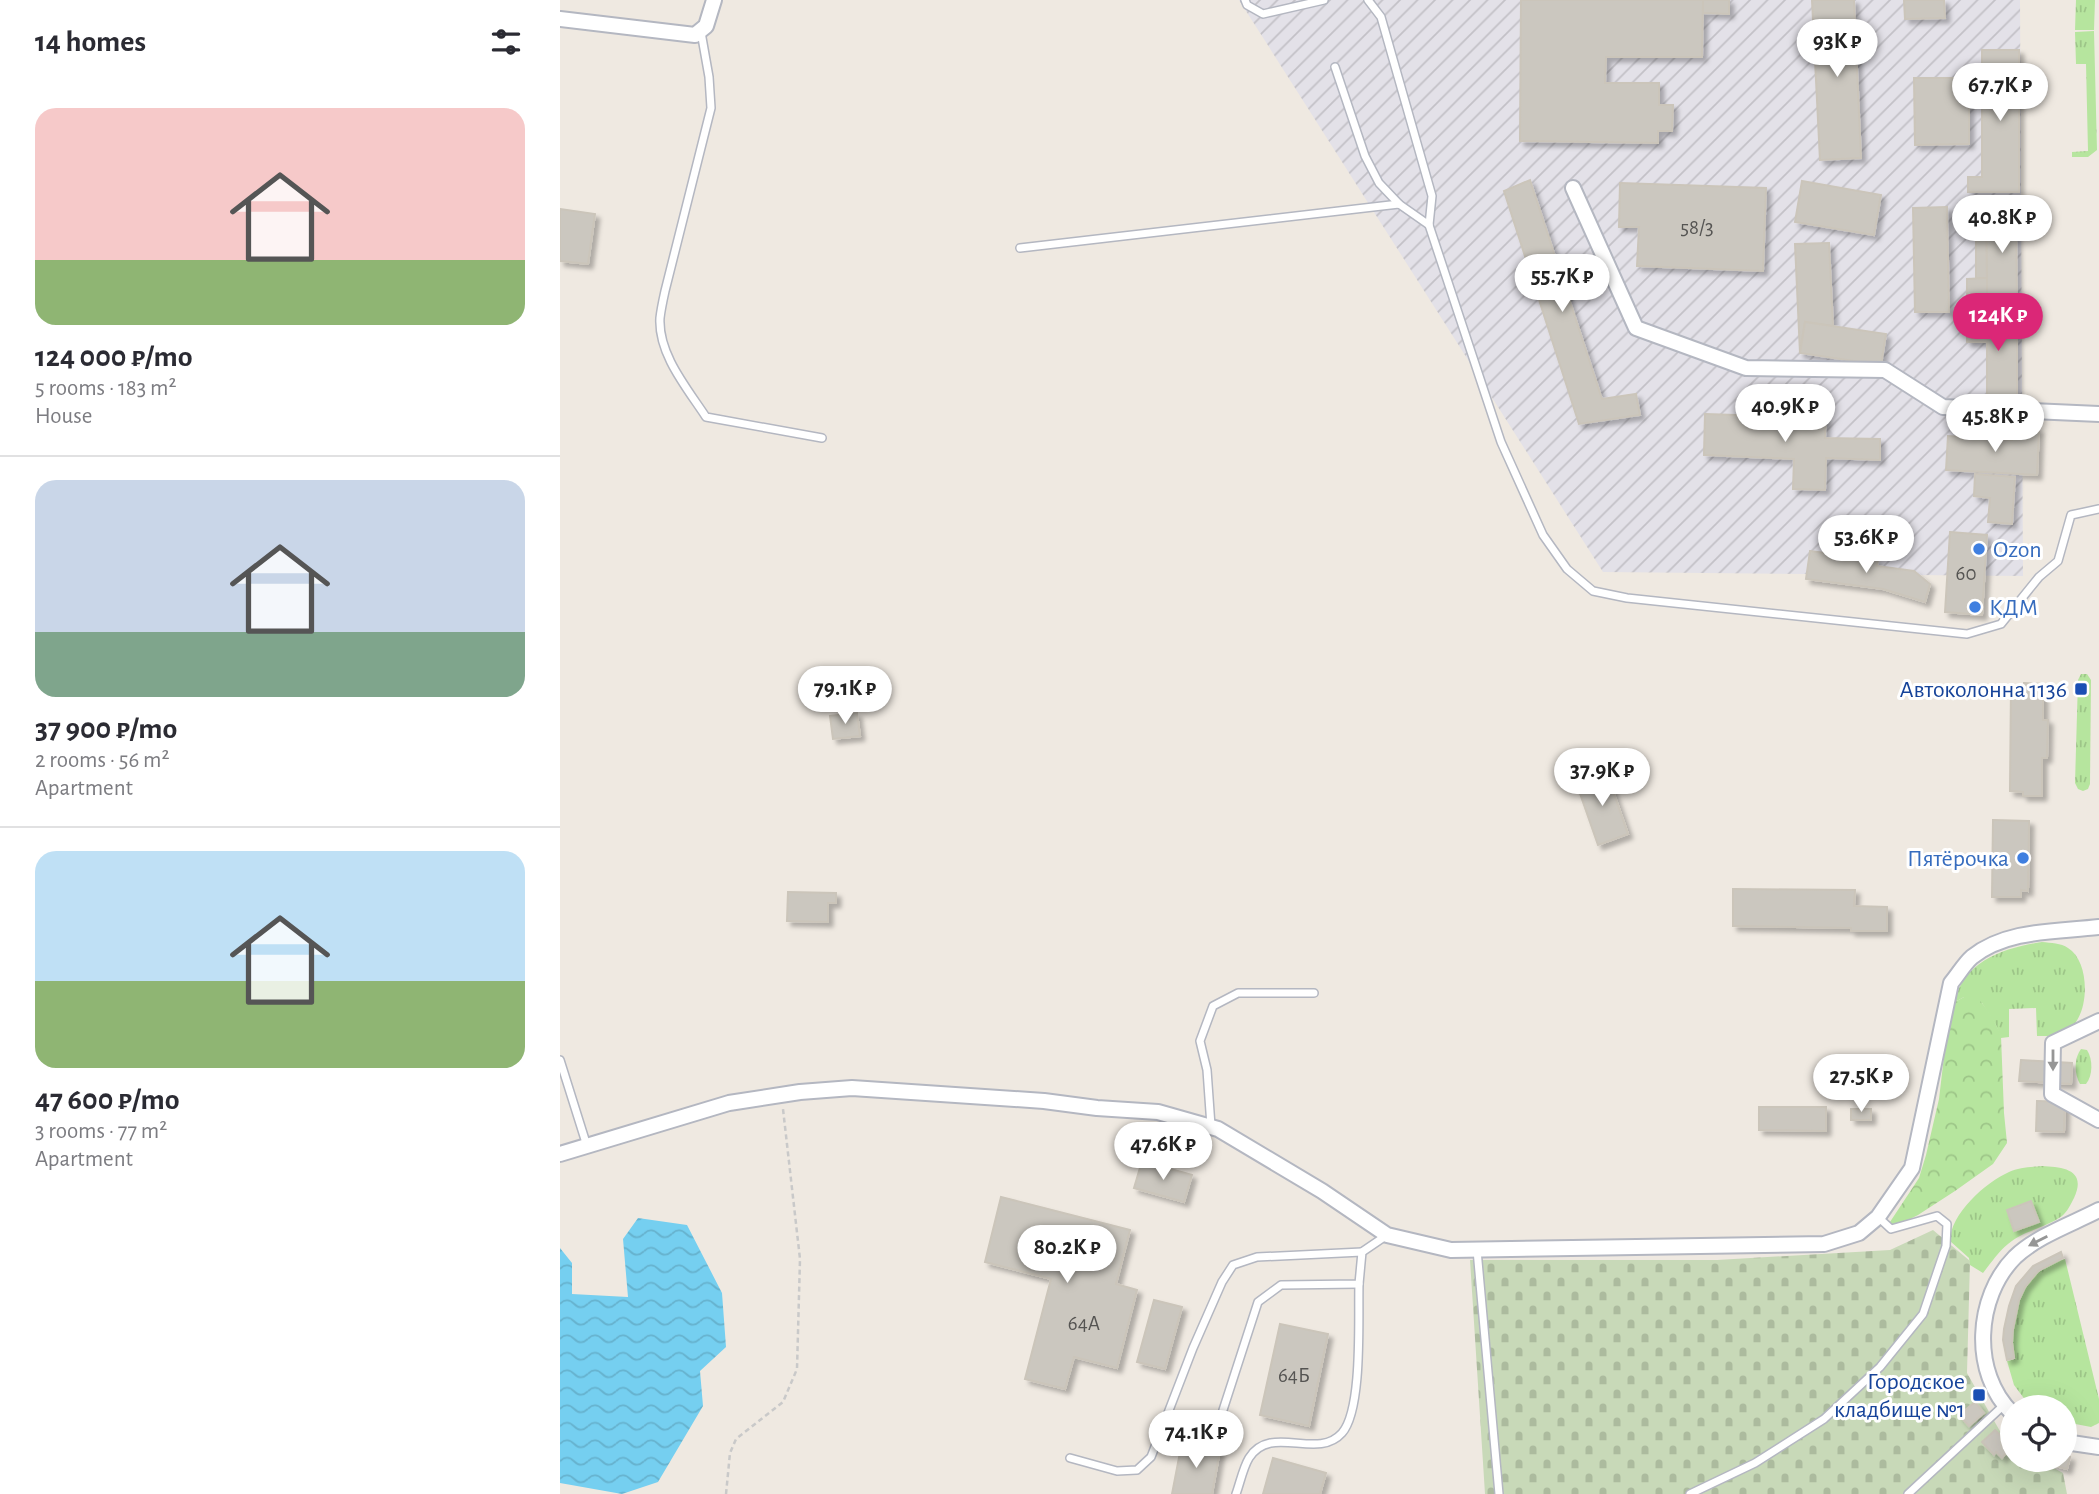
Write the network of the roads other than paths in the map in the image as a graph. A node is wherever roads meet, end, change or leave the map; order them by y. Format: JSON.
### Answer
{"nodes":[{"id":1,"x":714,"y":0,"type":"edge"},
{"id":2,"x":1245,"y":0,"type":"edge"},
{"id":3,"x":1324,"y":0,"type":"edge"},
{"id":4,"x":1368,"y":0,"type":"edge"},
{"id":5,"x":560,"y":19,"type":"edge"},
{"id":6,"x":701,"y":31,"type":"junction"},
{"id":7,"x":1335,"y":67,"type":"dead end"},
{"id":8,"x":1573,"y":188,"type":"dead end"},
{"id":9,"x":1399,"y":204,"type":"junction"},
{"id":10,"x":1429,"y":225,"type":"junction"},
{"id":11,"x":1020,"y":248,"type":"dead end"},
{"id":12,"x":2099,"y":414,"type":"edge"},
{"id":13,"x":822,"y":438,"type":"dead end"},
{"id":14,"x":2099,"y":509,"type":"edge"},
{"id":15,"x":2099,"y":928,"type":"edge"},
{"id":16,"x":1314,"y":993,"type":"dead end"},
{"id":17,"x":2099,"y":1021,"type":"edge"},
{"id":18,"x":560,"y":1060,"type":"edge"},
{"id":19,"x":2099,"y":1120,"type":"edge"},
{"id":20,"x":1211,"y":1127,"type":"junction"},
{"id":21,"x":587,"y":1146,"type":"junction"},
{"id":22,"x":560,"y":1154,"type":"edge"},
{"id":23,"x":2099,"y":1210,"type":"edge"},
{"id":24,"x":1878,"y":1217,"type":"junction"},
{"id":25,"x":1387,"y":1236,"type":"junction"},
{"id":26,"x":1477,"y":1250,"type":"junction"},
{"id":27,"x":1362,"y":1252,"type":"junction"},
{"id":28,"x":1359,"y":1284,"type":"junction"},
{"id":29,"x":2000,"y":1397,"type":"edge"},
{"id":30,"x":1223,"y":1410,"type":"dead end"},
{"id":31,"x":2000,"y":1416,"type":"edge"},
{"id":32,"x":2077,"y":1444,"type":"edge"},
{"id":33,"x":2099,"y":1447,"type":"edge"},
{"id":34,"x":1070,"y":1458,"type":"dead end"},
{"id":35,"x":1236,"y":1494,"type":"edge"},
{"id":36,"x":1499,"y":1494,"type":"edge"},
{"id":37,"x":1690,"y":1494,"type":"edge"},
{"id":38,"x":1908,"y":1494,"type":"edge"}],
"edges":[{"from":1,"to":6,"type":"street"},
{"from":2,"to":3,"type":"lane"},
{"from":4,"to":10,"type":"lane"},
{"from":5,"to":6,"type":"street"},
{"from":6,"to":13,"type":"lane"},
{"from":7,"to":9,"type":"lane"},
{"from":8,"to":12,"type":"street"},
{"from":9,"to":10,"type":"lane"},
{"from":9,"to":11,"type":"lane"},
{"from":10,"to":14,"type":"lane"},
{"from":15,"to":24,"type":"street"},
{"from":16,"to":20,"type":"lane"},
{"from":17,"to":19,"type":"street","one_way":true},
{"from":18,"to":21,"type":"lane"},
{"from":20,"to":21,"type":"street"},
{"from":20,"to":25,"type":"street"},
{"from":21,"to":22,"type":"street"},
{"from":23,"to":29,"type":"street","one_way":true},
{"from":24,"to":26,"type":"street"},
{"from":24,"to":37,"type":"lane"},
{"from":25,"to":26,"type":"street"},
{"from":25,"to":27,"type":"lane"},
{"from":26,"to":36,"type":"lane"},
{"from":27,"to":28,"type":"lane"},
{"from":27,"to":34,"type":"lane"},
{"from":28,"to":30,"type":"lane"},
{"from":28,"to":35,"type":"lane"},
{"from":31,"to":38,"type":"lane"},
{"from":32,"to":33,"type":"street"}]}
